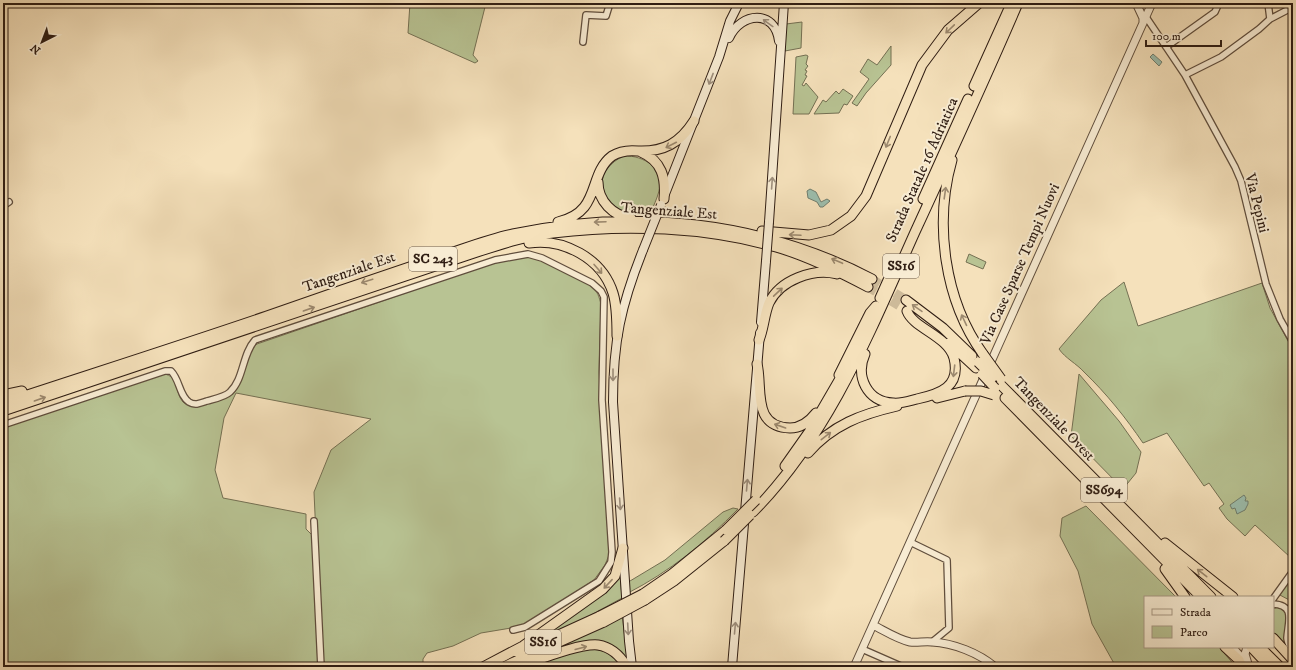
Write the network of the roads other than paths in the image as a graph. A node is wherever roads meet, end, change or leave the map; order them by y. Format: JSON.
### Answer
{"nodes":[{"id":1,"x":610,"y":3,"type":"edge"},
{"id":2,"x":739,"y":3,"type":"edge"},
{"id":3,"x":784,"y":3,"type":"edge"},
{"id":4,"x":979,"y":3,"type":"edge"},
{"id":5,"x":1011,"y":3,"type":"edge"},
{"id":6,"x":1018,"y":3,"type":"edge"},
{"id":7,"x":1022,"y":3,"type":"edge"},
{"id":8,"x":1219,"y":3,"type":"edge"},
{"id":9,"x":1268,"y":3,"type":"edge"},
{"id":10,"x":1137,"y":4,"type":"edge"},
{"id":11,"x":1150,"y":5,"type":"edge"},
{"id":12,"x":1293,"y":7,"type":"edge"},
{"id":13,"x":1270,"y":18,"type":"junction"},
{"id":14,"x":1145,"y":20,"type":"junction"},
{"id":15,"x":583,"y":42,"type":"dead end"},
{"id":16,"x":1001,"y":42,"type":"junction"},
{"id":17,"x":1166,"y":46,"type":"junction"},
{"id":18,"x":719,"y":57,"type":"junction"},
{"id":19,"x":780,"y":58,"type":"junction"},
{"id":20,"x":1185,"y":75,"type":"junction"},
{"id":21,"x":979,"y":91,"type":"junction"},
{"id":22,"x":694,"y":121,"type":"junction"},
{"id":23,"x":638,"y":151,"type":"junction"},
{"id":24,"x":599,"y":177,"type":"junction"},
{"id":25,"x":9,"y":202,"type":"dead end"},
{"id":26,"x":662,"y":202,"type":"junction"},
{"id":27,"x":3,"y":206,"type":"edge"},
{"id":28,"x":682,"y":224,"type":"junction"},
{"id":29,"x":722,"y":228,"type":"junction"},
{"id":30,"x":510,"y":234,"type":"junction"},
{"id":31,"x":471,"y":254,"type":"junction"},
{"id":32,"x":870,"y":283,"type":"junction"},
{"id":33,"x":893,"y":284,"type":"junction"},
{"id":34,"x":876,"y":306,"type":"junction"},
{"id":35,"x":617,"y":336,"type":"junction"},
{"id":36,"x":759,"y":340,"type":"junction"},
{"id":37,"x":1293,"y":342,"type":"edge"},
{"id":38,"x":979,"y":361,"type":"junction"},
{"id":39,"x":757,"y":364,"type":"junction"},
{"id":40,"x":100,"y":371,"type":"junction"},
{"id":41,"x":997,"y":386,"type":"junction"},
{"id":42,"x":3,"y":395,"type":"edge"},
{"id":43,"x":3,"y":403,"type":"edge"},
{"id":44,"x":17,"y":407,"type":"junction"},
{"id":45,"x":3,"y":411,"type":"edge"},
{"id":46,"x":3,"y":415,"type":"edge"},
{"id":47,"x":3,"y":425,"type":"edge"},
{"id":48,"x":1115,"y":501,"type":"junction"},
{"id":49,"x":758,"y":502,"type":"junction"},
{"id":50,"x":314,"y":521,"type":"dead end"},
{"id":51,"x":1136,"y":532,"type":"junction"},
{"id":52,"x":910,"y":542,"type":"junction"},
{"id":53,"x":623,"y":548,"type":"junction"},
{"id":54,"x":1293,"y":571,"type":"edge"},
{"id":55,"x":1184,"y":596,"type":"edge"},
{"id":56,"x":1200,"y":596,"type":"edge"},
{"id":57,"x":1210,"y":596,"type":"edge"},
{"id":58,"x":1232,"y":596,"type":"edge"},
{"id":59,"x":644,"y":597,"type":"junction"},
{"id":60,"x":1274,"y":598,"type":"edge"},
{"id":61,"x":1274,"y":604,"type":"edge"},
{"id":62,"x":602,"y":619,"type":"junction"},
{"id":63,"x":874,"y":625,"type":"junction"},
{"id":64,"x":513,"y":630,"type":"dead end"},
{"id":65,"x":1274,"y":639,"type":"edge"},
{"id":66,"x":932,"y":642,"type":"junction"},
{"id":67,"x":1230,"y":648,"type":"edge"},
{"id":68,"x":1246,"y":648,"type":"edge"},
{"id":69,"x":862,"y":649,"type":"junction"},
{"id":70,"x":1261,"y":651,"type":"edge"},
{"id":71,"x":1293,"y":652,"type":"edge"},
{"id":72,"x":1293,"y":660,"type":"edge"},
{"id":73,"x":321,"y":667,"type":"edge"},
{"id":74,"x":485,"y":667,"type":"edge"},
{"id":75,"x":502,"y":667,"type":"edge"},
{"id":76,"x":517,"y":667,"type":"edge"},
{"id":77,"x":627,"y":667,"type":"edge"},
{"id":78,"x":632,"y":667,"type":"edge"},
{"id":79,"x":732,"y":667,"type":"edge"},
{"id":80,"x":854,"y":667,"type":"edge"},
{"id":81,"x":904,"y":667,"type":"edge"},
{"id":82,"x":995,"y":667,"type":"edge"},
{"id":83,"x":1242,"y":667,"type":"edge"},
{"id":84,"x":1246,"y":667,"type":"edge"},
{"id":85,"x":1249,"y":667,"type":"edge"},
{"id":86,"x":1270,"y":667,"type":"edge"},
{"id":87,"x":1280,"y":667,"type":"edge"}],
"edges":[{"from":1,"to":15,"type":"street"},
{"from":2,"to":18,"type":"main road"},
{"from":3,"to":19,"type":"main road"},
{"from":4,"to":29,"type":"highway","one_way":true},
{"from":5,"to":34,"type":"highway","name":"Strada Statale 16 Adriatica","number":"SS16"},
{"from":6,"to":16,"type":"highway","name":"Strada Statale 16 Adriatica","number":"SS16"},
{"from":7,"to":16,"type":"highway"},
{"from":8,"to":17,"type":"street"},
{"from":9,"to":13,"type":"street"},
{"from":10,"to":11,"type":"street"},
{"from":10,"to":14,"type":"street"},
{"from":11,"to":14,"type":"street","name":"Via Case Sparse Tempi Nuovi"},
{"from":12,"to":13,"type":"street"},
{"from":13,"to":20,"type":"street"},
{"from":14,"to":17,"type":"street","name":"Via Pepini"},
{"from":14,"to":52,"type":"street","name":"Via Case Sparse Tempi Nuovi"},
{"from":16,"to":21,"type":"highway","name":"Strada Statale 16 Adriatica","number":"SS16"},
{"from":17,"to":20,"type":"street","name":"Via Pepini"},
{"from":19,"to":18,"type":"main road","one_way":true},
{"from":18,"to":22,"type":"main road","one_way":true},
{"from":36,"to":19,"type":"main road","one_way":true,"bridge":true},
{"from":20,"to":37,"type":"street","name":"Via Pepini"},
{"from":21,"to":33,"type":"highway","name":"Strada Statale 16 Adriatica","number":"SS16"},
{"from":38,"to":21,"type":"highway","one_way":true},
{"from":22,"to":23,"type":"highway","one_way":true},
{"from":22,"to":26,"type":"main road"},
{"from":23,"to":24,"type":"highway"},
{"from":23,"to":26,"type":"highway"},
{"from":24,"to":28,"type":"highway"},
{"from":24,"to":30,"type":"highway"},
{"from":25,"to":27,"type":"street"},
{"from":26,"to":35,"type":"main road","bridge":true},
{"from":28,"to":29,"type":"highway","name":"Tangenziale Est","number":"SC 243"},
{"from":28,"to":30,"type":"highway","name":"Tangenziale Est","number":"SC 243","one_way":true},
{"from":32,"to":29,"type":"highway","name":"Tangenziale Est","number":"SC 243","one_way":true},
{"from":30,"to":40,"type":"highway","name":"Tangenziale Est","number":"SC 243","one_way":true},
{"from":31,"to":32,"type":"highway","name":"Tangenziale Est"},
{"from":31,"to":35,"type":"highway","one_way":true},
{"from":44,"to":31,"type":"highway","name":"Tangenziale Est","one_way":true},
{"from":36,"to":32,"type":"highway","one_way":true},
{"from":38,"to":33,"type":"highway","name":"Tangenziale Ovest","number":"SS694","one_way":true},
{"from":33,"to":49,"type":"highway","name":"Strada Statale 16 Adriatica","number":"SS16"},
{"from":34,"to":39,"type":"highway","one_way":true},
{"from":34,"to":49,"type":"highway","name":"Strada Statale 16 Adriatica","number":"SS16"},
{"from":35,"to":53,"type":"main road","one_way":true},
{"from":36,"to":39,"type":"main road"},
{"from":38,"to":41,"type":"highway","name":"Tangenziale Ovest","number":"SS694","bridge":true},
{"from":38,"to":41,"type":"highway","bridge":true},
{"from":79,"to":39,"type":"main road","one_way":true},
{"from":40,"to":42,"type":"highway"},
{"from":40,"to":43,"type":"highway","name":"Tangenziale Est","number":"SC 243"},
{"from":41,"to":48,"type":"highway","name":"Tangenziale Ovest","number":"SS694"},
{"from":49,"to":41,"type":"highway","one_way":true,"bridge":true},
{"from":41,"to":51,"type":"highway","name":"Tangenziale Ovest","number":"SS694"},
{"from":44,"to":45,"type":"highway","name":"Tangenziale Est"},
{"from":44,"to":46,"type":"highway"},
{"from":47,"to":64,"type":"street"},
{"from":48,"to":57,"type":"highway","name":"Tangenziale Ovest","number":"SS694"},
{"from":58,"to":48,"type":"highway","one_way":true},
{"from":49,"to":59,"type":"highway","name":"Strada Statale 16 Adriatica","number":"SS16","bridge":true},
{"from":49,"to":59,"type":"highway","name":"Strada Statale 16 Adriatica","number":"SS16","bridge":true},
{"from":50,"to":73,"type":"street"},
{"from":51,"to":55,"type":"highway"},
{"from":51,"to":56,"type":"highway","name":"Tangenziale Ovest","number":"SS694"},
{"from":52,"to":63,"type":"street","name":"Via Case Sparse Tempi Nuovi"},
{"from":52,"to":66,"type":"street"},
{"from":53,"to":74,"type":"highway","one_way":true},
{"from":53,"to":78,"type":"main road","one_way":true},
{"from":54,"to":60,"type":"street"},
{"from":59,"to":62,"type":"highway","name":"Strada Statale 16 Adriatica","number":"SS16","bridge":true},
{"from":61,"to":71,"type":"street"},
{"from":62,"to":74,"type":"highway","name":"Strada Statale 16 Adriatica","number":"SS16"},
{"from":62,"to":75,"type":"highway","name":"Strada Statale 16 Adriatica","number":"SS16"},
{"from":63,"to":66,"type":"street"},
{"from":63,"to":69,"type":"street","name":"Via Case Sparse Tempi Nuovi"},
{"from":65,"to":72,"type":"highway"},
{"from":66,"to":82,"type":"street"},
{"from":67,"to":83,"type":"highway"},
{"from":67,"to":84,"type":"street"},
{"from":68,"to":85,"type":"street"},
{"from":69,"to":80,"type":"street","name":"Via Case Sparse Tempi Nuovi"},
{"from":69,"to":81,"type":"street"},
{"from":70,"to":86,"type":"highway"},
{"from":70,"to":87,"type":"highway"},
{"from":76,"to":77,"type":"highway","one_way":true}]}
